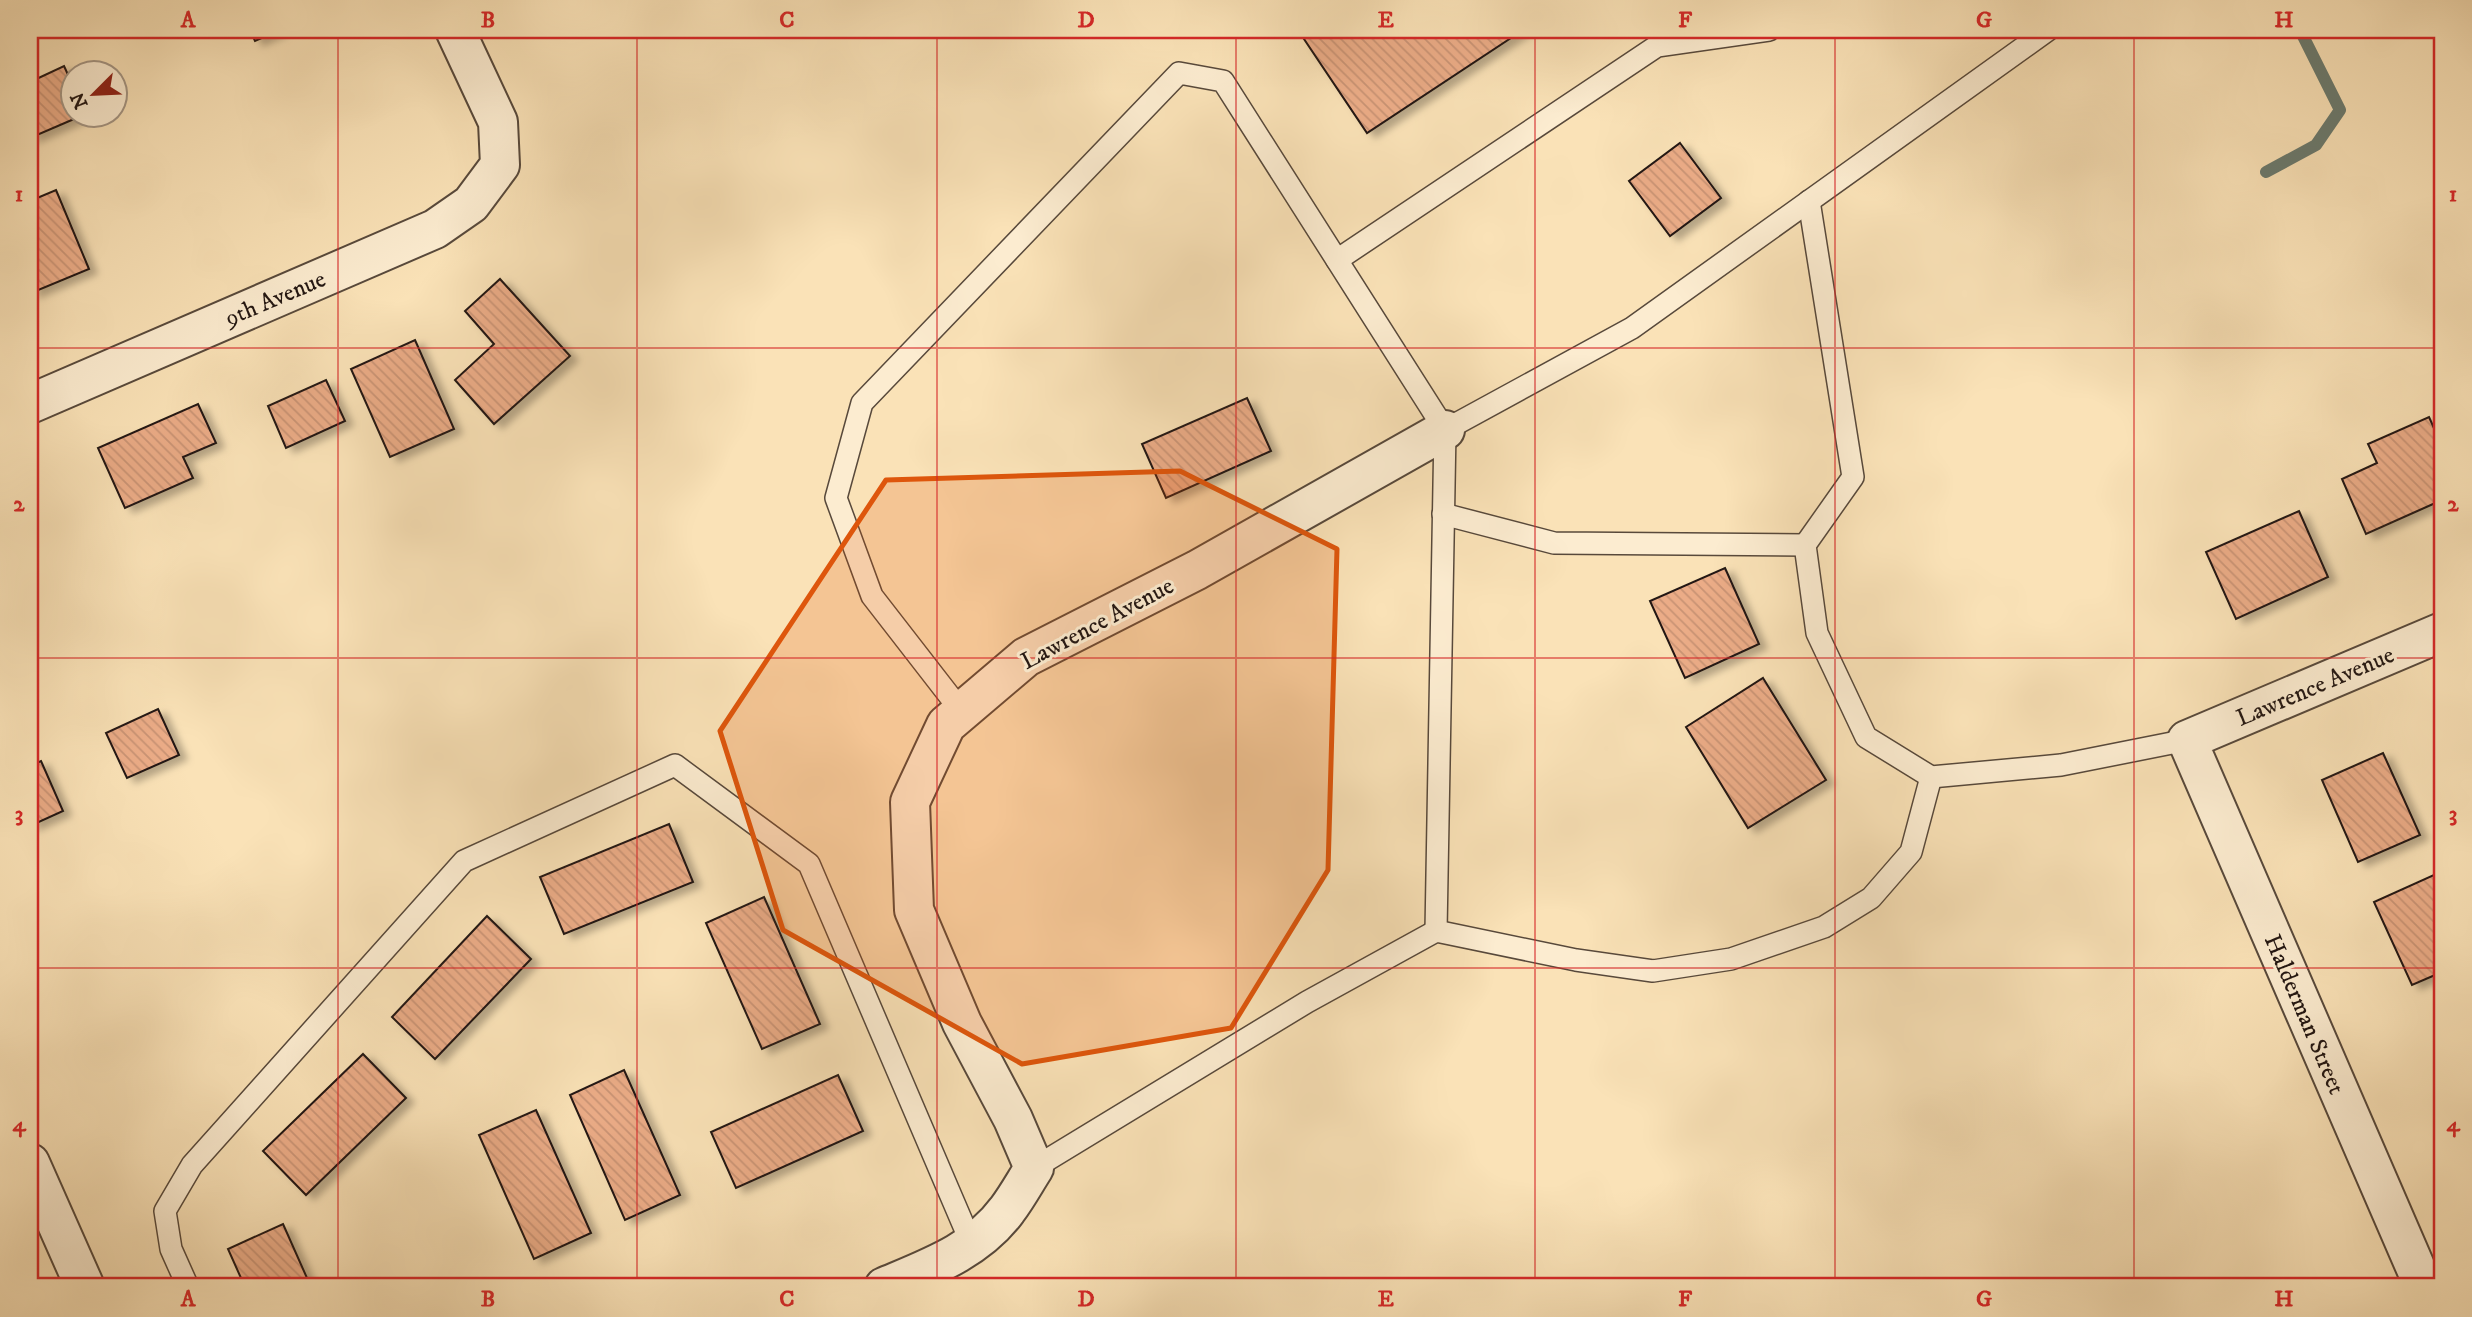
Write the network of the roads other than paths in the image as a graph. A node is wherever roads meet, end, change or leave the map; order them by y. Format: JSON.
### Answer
{"nodes":[{"id":1,"x":455,"y":30,"type":"edge"},
{"id":2,"x":1769,"y":30,"type":"edge"},
{"id":3,"x":2048,"y":30,"type":"edge"},
{"id":4,"x":1809,"y":201,"type":"junction"},
{"id":5,"x":1337,"y":260,"type":"junction"},
{"id":6,"x":31,"y":399,"type":"edge"},
{"id":7,"x":1445,"y":430,"type":"junction"},
{"id":8,"x":1443,"y":514,"type":"junction"},
{"id":9,"x":1805,"y":545,"type":"junction"},
{"id":10,"x":2442,"y":632,"type":"edge"},
{"id":11,"x":961,"y":712,"type":"junction"},
{"id":12,"x":2187,"y":740,"type":"junction"},
{"id":13,"x":1931,"y":777,"type":"junction"},
{"id":14,"x":1436,"y":931,"type":"junction"},
{"id":15,"x":30,"y":1163,"type":"edge"},
{"id":16,"x":1034,"y":1168,"type":"junction"},
{"id":17,"x":972,"y":1245,"type":"junction"},
{"id":18,"x":85,"y":1287,"type":"edge"},
{"id":19,"x":188,"y":1287,"type":"edge"},
{"id":20,"x":884,"y":1287,"type":"edge"},
{"id":21,"x":2424,"y":1287,"type":"edge"}],
"edges":[{"from":1,"to":6,"type":"street","name":"9th Avenue"},
{"from":2,"to":5,"type":"lane"},
{"from":3,"to":4,"type":"lane"},
{"from":4,"to":7,"type":"lane"},
{"from":4,"to":9,"type":"lane"},
{"from":5,"to":7,"type":"lane"},
{"from":5,"to":11,"type":"lane"},
{"from":7,"to":8,"type":"lane"},
{"from":7,"to":11,"type":"street","name":"Lawrence Avenue"},
{"from":8,"to":9,"type":"lane"},
{"from":8,"to":14,"type":"lane"},
{"from":9,"to":13,"type":"lane"},
{"from":10,"to":12,"type":"street","name":"Lawrence Avenue"},
{"from":11,"to":16,"type":"street","name":"Lawrence Avenue"},
{"from":12,"to":13,"type":"lane"},
{"from":12,"to":21,"type":"street","name":"Halderman Street"},
{"from":13,"to":14,"type":"lane"},
{"from":14,"to":16,"type":"lane"},
{"from":15,"to":18,"type":"street"},
{"from":16,"to":17,"type":"street"},
{"from":17,"to":19,"type":"lane"},
{"from":17,"to":20,"type":"street"}]}
